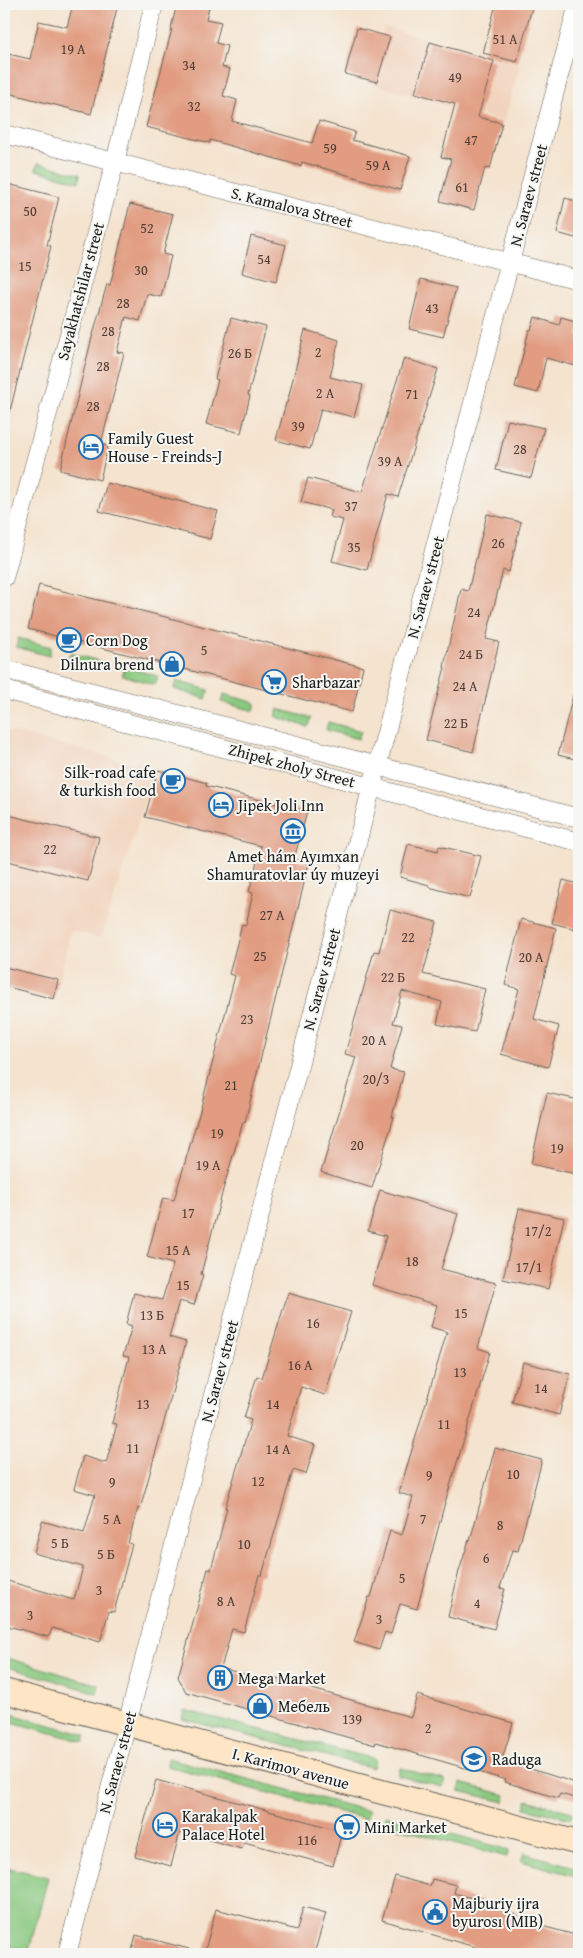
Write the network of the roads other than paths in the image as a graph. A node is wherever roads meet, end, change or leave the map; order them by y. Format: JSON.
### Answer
{"nodes":[{"id":1,"x":154,"y":4,"type":"edge"},
{"id":2,"x":578,"y":4,"type":"edge"},
{"id":3,"x":4,"y":134,"type":"edge"},
{"id":4,"x":115,"y":162,"type":"junction"},
{"id":5,"x":510,"y":263,"type":"junction"},
{"id":6,"x":579,"y":280,"type":"edge"},
{"id":7,"x":4,"y":578,"type":"edge"},
{"id":8,"x":4,"y":669,"type":"edge"},
{"id":9,"x":4,"y":690,"type":"edge"},
{"id":10,"x":377,"y":766,"type":"junction"},
{"id":11,"x":372,"y":786,"type":"junction"},
{"id":12,"x":579,"y":818,"type":"edge"},
{"id":13,"x":579,"y":842,"type":"edge"},
{"id":14,"x":4,"y":1691,"type":"edge"},
{"id":15,"x":127,"y":1724,"type":"junction"},
{"id":16,"x":579,"y":1843,"type":"edge"},
{"id":17,"x":67,"y":1954,"type":"edge"}],
"edges":[{"from":1,"to":4,"type":"street","name":"Sayakhatshilar street"},
{"from":2,"to":5,"type":"street","name":"N. Saraev street"},
{"from":3,"to":4,"type":"street","name":"S. Kamalova Street"},
{"from":4,"to":5,"type":"street","name":"S. Kamalova Street"},
{"from":4,"to":7,"type":"street","name":"Sayakhatshilar street"},
{"from":5,"to":6,"type":"street","name":"S. Kamalova Street"},
{"from":5,"to":10,"type":"street","name":"N. Saraev street"},
{"from":8,"to":10,"type":"street","name":"Zhipek zholy Street"},
{"from":9,"to":11,"type":"street","name":"Zhipek zholy Street"},
{"from":10,"to":11,"type":"street","name":"N. Saraev street"},
{"from":10,"to":12,"type":"street","name":"Zhipek zholy Street"},
{"from":11,"to":13,"type":"street","name":"Zhipek zholy Street"},
{"from":11,"to":15,"type":"street","name":"N. Saraev street"},
{"from":14,"to":15,"type":"main road","name":"I. Karimov avenue"},
{"from":15,"to":16,"type":"main road","name":"I. Karimov avenue"},
{"from":15,"to":17,"type":"street","name":"N. Saraev street"}]}
